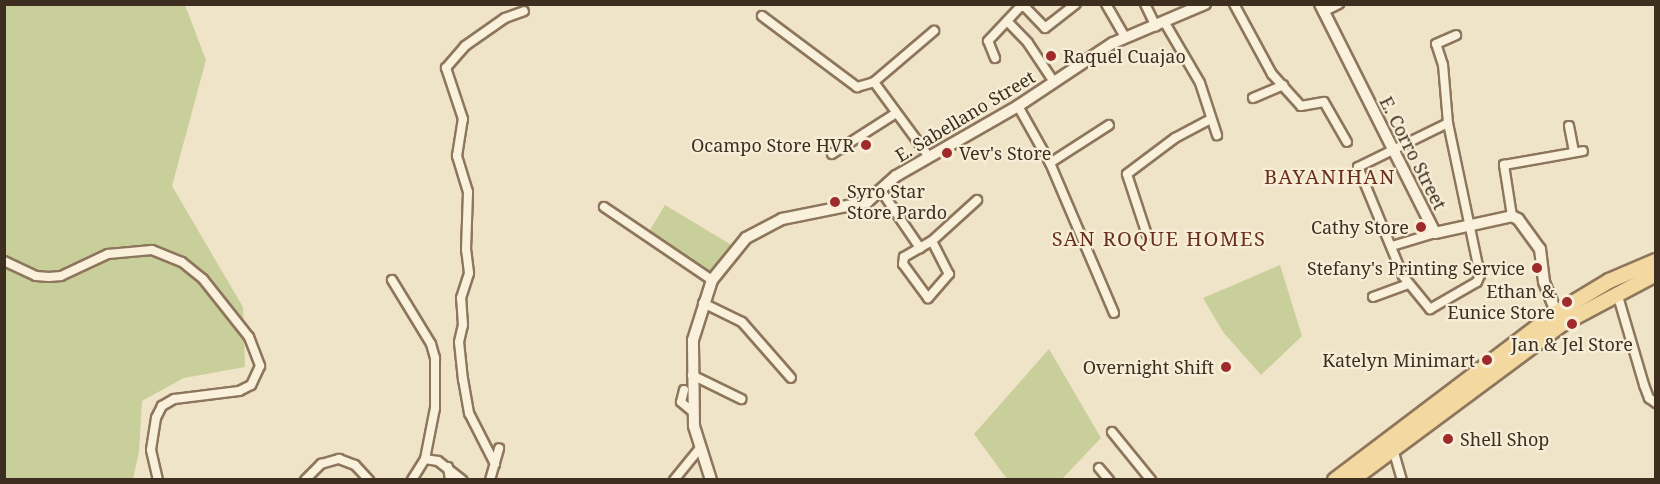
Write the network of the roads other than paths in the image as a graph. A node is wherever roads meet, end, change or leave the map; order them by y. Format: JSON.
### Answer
{"nodes":[{"id":1,"x":1077,"y":4,"type":"edge"},
{"id":2,"x":1086,"y":4,"type":"edge"},
{"id":3,"x":1106,"y":4,"type":"edge"},
{"id":4,"x":1145,"y":4,"type":"edge"},
{"id":5,"x":1205,"y":4,"type":"edge"},
{"id":6,"x":1234,"y":4,"type":"edge"},
{"id":7,"x":1339,"y":4,"type":"edge"},
{"id":8,"x":1321,"y":8,"type":"edge"},
{"id":9,"x":524,"y":11,"type":"dead end"},
{"id":10,"x":762,"y":16,"type":"dead end"},
{"id":11,"x":1007,"y":21,"type":"junction"},
{"id":12,"x":1160,"y":25,"type":"junction"},
{"id":13,"x":934,"y":31,"type":"dead end"},
{"id":14,"x":1456,"y":35,"type":"dead end"},
{"id":15,"x":1125,"y":37,"type":"junction"},
{"id":16,"x":995,"y":58,"type":"dead end"},
{"id":17,"x":874,"y":82,"type":"junction"},
{"id":18,"x":1054,"y":82,"type":"junction"},
{"id":19,"x":1283,"y":85,"type":"junction"},
{"id":20,"x":1253,"y":98,"type":"dead end"},
{"id":21,"x":1018,"y":106,"type":"junction"},
{"id":22,"x":896,"y":113,"type":"junction"},
{"id":23,"x":1210,"y":118,"type":"junction"},
{"id":24,"x":1448,"y":123,"type":"junction"},
{"id":25,"x":1109,"y":124,"type":"dead end"},
{"id":26,"x":1569,"y":126,"type":"dead end"},
{"id":27,"x":1217,"y":135,"type":"dead end"},
{"id":28,"x":1347,"y":142,"type":"dead end"},
{"id":29,"x":1393,"y":150,"type":"junction"},
{"id":30,"x":832,"y":154,"type":"dead end"},
{"id":31,"x":929,"y":156,"type":"junction"},
{"id":32,"x":1050,"y":164,"type":"junction"},
{"id":33,"x":882,"y":192,"type":"junction"},
{"id":34,"x":977,"y":200,"type":"dead end"},
{"id":35,"x":604,"y":207,"type":"dead end"},
{"id":36,"x":1512,"y":216,"type":"junction"},
{"id":37,"x":1469,"y":224,"type":"junction"},
{"id":38,"x":1435,"y":233,"type":"junction"},
{"id":39,"x":1147,"y":235,"type":"dead end"},
{"id":40,"x":932,"y":241,"type":"junction"},
{"id":41,"x":1392,"y":246,"type":"junction"},
{"id":42,"x":920,"y":248,"type":"junction"},
{"id":43,"x":4,"y":261,"type":"edge"},
{"id":44,"x":1656,"y":261,"type":"edge"},
{"id":45,"x":1656,"y":274,"type":"edge"},
{"id":46,"x":392,"y":280,"type":"dead end"},
{"id":47,"x":711,"y":280,"type":"junction"},
{"id":48,"x":1408,"y":284,"type":"junction"},
{"id":49,"x":1617,"y":292,"type":"junction"},
{"id":50,"x":1373,"y":297,"type":"dead end"},
{"id":51,"x":703,"y":303,"type":"junction"},
{"id":52,"x":1114,"y":313,"type":"dead end"},
{"id":53,"x":1559,"y":318,"type":"junction"},
{"id":54,"x":692,"y":375,"type":"junction"},
{"id":55,"x":790,"y":378,"type":"dead end"},
{"id":56,"x":684,"y":390,"type":"dead end"},
{"id":57,"x":741,"y":399,"type":"dead end"},
{"id":58,"x":1656,"y":403,"type":"edge"},
{"id":59,"x":693,"y":412,"type":"junction"},
{"id":60,"x":1112,"y":432,"type":"dead end"},
{"id":61,"x":499,"y":448,"type":"dead end"},
{"id":62,"x":699,"y":449,"type":"junction"},
{"id":63,"x":1393,"y":449,"type":"junction"},
{"id":64,"x":425,"y":459,"type":"junction"},
{"id":65,"x":495,"y":464,"type":"junction"},
{"id":66,"x":448,"y":467,"type":"junction"},
{"id":67,"x":1099,"y":468,"type":"dead end"},
{"id":68,"x":158,"y":480,"type":"edge"},
{"id":69,"x":305,"y":480,"type":"edge"},
{"id":70,"x":369,"y":480,"type":"edge"},
{"id":71,"x":412,"y":480,"type":"edge"},
{"id":72,"x":450,"y":480,"type":"edge"},
{"id":73,"x":462,"y":480,"type":"edge"},
{"id":74,"x":490,"y":480,"type":"edge"},
{"id":75,"x":674,"y":480,"type":"edge"},
{"id":76,"x":711,"y":480,"type":"edge"},
{"id":77,"x":1109,"y":480,"type":"edge"},
{"id":78,"x":1150,"y":480,"type":"edge"},
{"id":79,"x":1335,"y":480,"type":"edge"},
{"id":80,"x":1352,"y":480,"type":"edge"},
{"id":81,"x":1402,"y":480,"type":"edge"}],
"edges":[{"from":1,"to":2,"type":"street"},
{"from":1,"to":11,"type":"street"},
{"from":3,"to":15,"type":"street"},
{"from":4,"to":12,"type":"street"},
{"from":5,"to":12,"type":"street","name":"E. Sabellano Street"},
{"from":6,"to":19,"type":"street"},
{"from":7,"to":8,"type":"street"},
{"from":8,"to":29,"type":"street","name":"E. Corro Street"},
{"from":9,"to":65,"type":"street"},
{"from":10,"to":17,"type":"street"},
{"from":11,"to":16,"type":"street"},
{"from":11,"to":18,"type":"street"},
{"from":12,"to":15,"type":"street","name":"E. Sabellano Street"},
{"from":12,"to":23,"type":"street"},
{"from":13,"to":17,"type":"street"},
{"from":14,"to":24,"type":"street"},
{"from":15,"to":18,"type":"street","name":"E. Sabellano Street"},
{"from":17,"to":22,"type":"street"},
{"from":18,"to":21,"type":"street","name":"E. Sabellano Street"},
{"from":19,"to":20,"type":"street"},
{"from":19,"to":28,"type":"street"},
{"from":21,"to":31,"type":"street","name":"E. Sabellano Street"},
{"from":21,"to":32,"type":"street"},
{"from":22,"to":30,"type":"street"},
{"from":22,"to":31,"type":"street"},
{"from":23,"to":27,"type":"street"},
{"from":23,"to":39,"type":"street"},
{"from":24,"to":29,"type":"street"},
{"from":24,"to":37,"type":"street"},
{"from":25,"to":32,"type":"street"},
{"from":26,"to":36,"type":"street"},
{"from":29,"to":38,"type":"street","name":"E. Corro Street"},
{"from":29,"to":41,"type":"street"},
{"from":31,"to":33,"type":"street","name":"E. Sabellano Street"},
{"from":32,"to":52,"type":"street"},
{"from":33,"to":42,"type":"street"},
{"from":33,"to":47,"type":"street","name":"E. Sabellano Street"},
{"from":34,"to":40,"type":"street"},
{"from":35,"to":47,"type":"street"},
{"from":36,"to":37,"type":"street","name":"E. Corro Street"},
{"from":36,"to":53,"type":"street"},
{"from":37,"to":38,"type":"street","name":"E. Corro Street"},
{"from":37,"to":48,"type":"street"},
{"from":38,"to":41,"type":"street"},
{"from":40,"to":42,"type":"street"},
{"from":40,"to":42,"type":"street"},
{"from":41,"to":48,"type":"street"},
{"from":43,"to":68,"type":"street"},
{"from":44,"to":53,"type":"main road"},
{"from":45,"to":49,"type":"main road"},
{"from":46,"to":64,"type":"street"},
{"from":47,"to":51,"type":"street","name":"E. Sabellano Street"},
{"from":48,"to":50,"type":"street"},
{"from":49,"to":53,"type":"main road"},
{"from":49,"to":58,"type":"street"},
{"from":51,"to":54,"type":"street","name":"E. Sabellano Street"},
{"from":51,"to":55,"type":"street"},
{"from":53,"to":63,"type":"main road"},
{"from":53,"to":79,"type":"main road"},
{"from":54,"to":57,"type":"street"},
{"from":54,"to":59,"type":"street","name":"E. Sabellano Street"},
{"from":56,"to":59,"type":"street"},
{"from":59,"to":62,"type":"street","name":"E. Sabellano Street"},
{"from":60,"to":78,"type":"street"},
{"from":61,"to":65,"type":"street"},
{"from":62,"to":75,"type":"street"},
{"from":62,"to":76,"type":"street","name":"E. Sabellano Street"},
{"from":63,"to":80,"type":"main road"},
{"from":63,"to":81,"type":"street"},
{"from":64,"to":66,"type":"street"},
{"from":64,"to":71,"type":"street"},
{"from":65,"to":74,"type":"street"},
{"from":66,"to":72,"type":"street"},
{"from":66,"to":73,"type":"street"},
{"from":67,"to":77,"type":"street"},
{"from":69,"to":70,"type":"street"}]}
